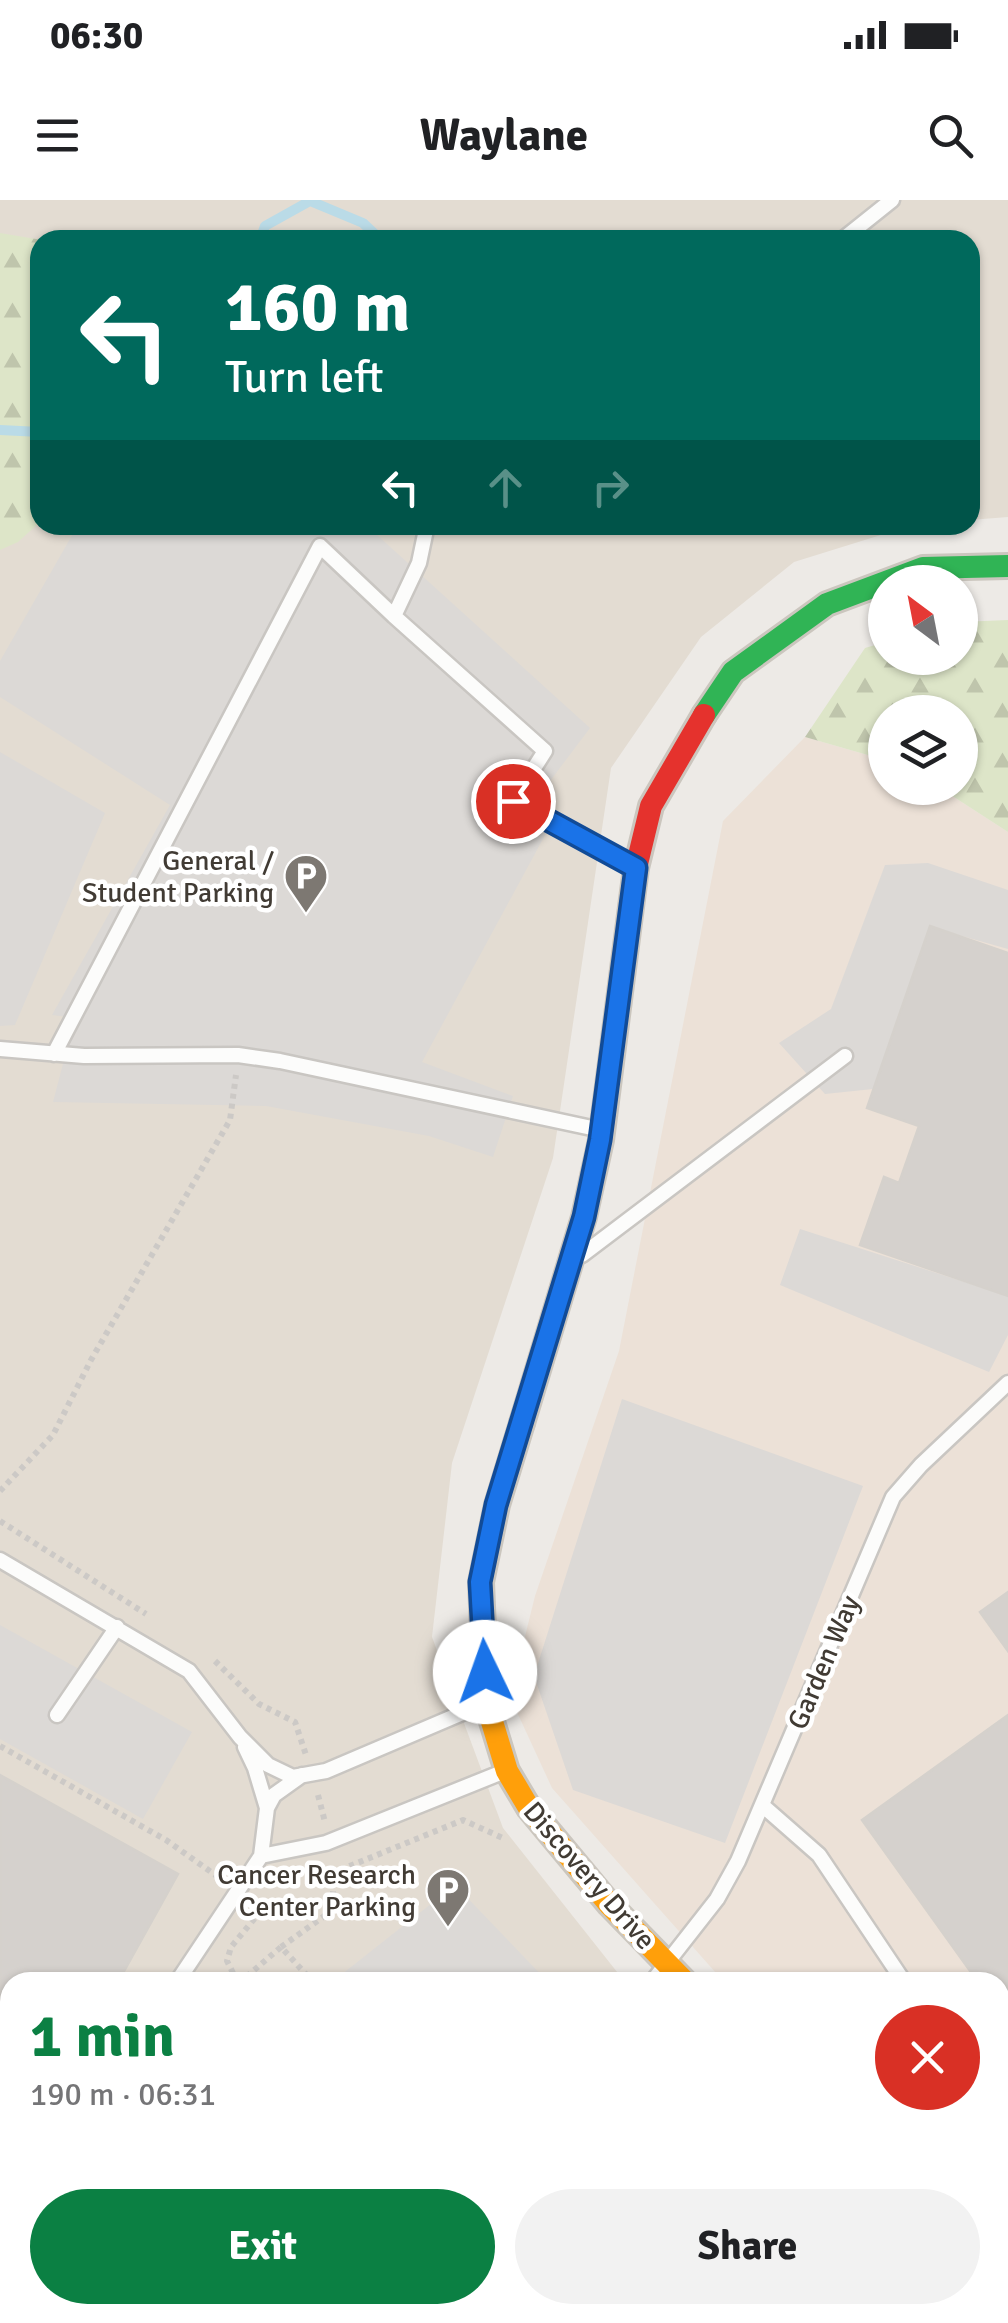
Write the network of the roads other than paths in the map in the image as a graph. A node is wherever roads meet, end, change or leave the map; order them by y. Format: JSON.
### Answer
{"nodes":[{"id":1,"x":892,"y":200,"type":"edge"},
{"id":2,"x":854,"y":230,"type":"edge"},
{"id":3,"x":425,"y":535,"type":"edge"},
{"id":4,"x":1008,"y":566,"type":"edge"},
{"id":5,"x":394,"y":616,"type":"junction"},
{"id":6,"x":636,"y":868,"type":"junction"},
{"id":7,"x":0,"y":1049,"type":"edge"},
{"id":8,"x":54,"y":1054,"type":"junction"},
{"id":9,"x":844,"y":1056,"type":"dead end"},
{"id":10,"x":602,"y":1130,"type":"junction"},
{"id":11,"x":566,"y":1268,"type":"junction"},
{"id":12,"x":1008,"y":1383,"type":"edge"},
{"id":13,"x":0,"y":1560,"type":"edge"},
{"id":14,"x":117,"y":1627,"type":"junction"},
{"id":15,"x":486,"y":1702,"type":"junction"},
{"id":16,"x":57,"y":1715,"type":"dead end"},
{"id":17,"x":240,"y":1737,"type":"junction"},
{"id":18,"x":507,"y":1771,"type":"junction"},
{"id":19,"x":303,"y":1775,"type":"junction"},
{"id":20,"x":762,"y":1805,"type":"junction"},
{"id":21,"x":267,"y":1808,"type":"junction"},
{"id":22,"x":261,"y":1856,"type":"junction"},
{"id":23,"x":184,"y":1972,"type":"edge"},
{"id":24,"x":659,"y":1972,"type":"edge"},
{"id":25,"x":662,"y":1972,"type":"edge"},
{"id":26,"x":897,"y":1972,"type":"edge"}],
"edges":[{"from":1,"to":2,"type":"lane"},
{"from":3,"to":5,"type":"lane"},
{"from":4,"to":6,"type":"street","name":"Discovery Drive"},
{"from":5,"to":6,"type":"lane"},
{"from":5,"to":8,"type":"lane"},
{"from":6,"to":10,"type":"street","name":"Discovery Drive"},
{"from":7,"to":8,"type":"lane"},
{"from":8,"to":10,"type":"lane"},
{"from":9,"to":11,"type":"lane"},
{"from":10,"to":11,"type":"street","name":"Discovery Drive"},
{"from":11,"to":15,"type":"street","name":"Discovery Drive"},
{"from":12,"to":20,"type":"lane","name":"Garden Way"},
{"from":13,"to":14,"type":"lane"},
{"from":14,"to":16,"type":"lane"},
{"from":14,"to":17,"type":"lane"},
{"from":15,"to":18,"type":"street","name":"Discovery Drive"},
{"from":15,"to":19,"type":"lane"},
{"from":17,"to":19,"type":"lane"},
{"from":17,"to":21,"type":"lane"},
{"from":18,"to":22,"type":"lane"},
{"from":18,"to":24,"type":"street","name":"Discovery Drive"},
{"from":19,"to":21,"type":"lane"},
{"from":20,"to":25,"type":"lane","name":"Garden Way"},
{"from":20,"to":26,"type":"lane"},
{"from":21,"to":22,"type":"lane"},
{"from":22,"to":23,"type":"lane"}]}
